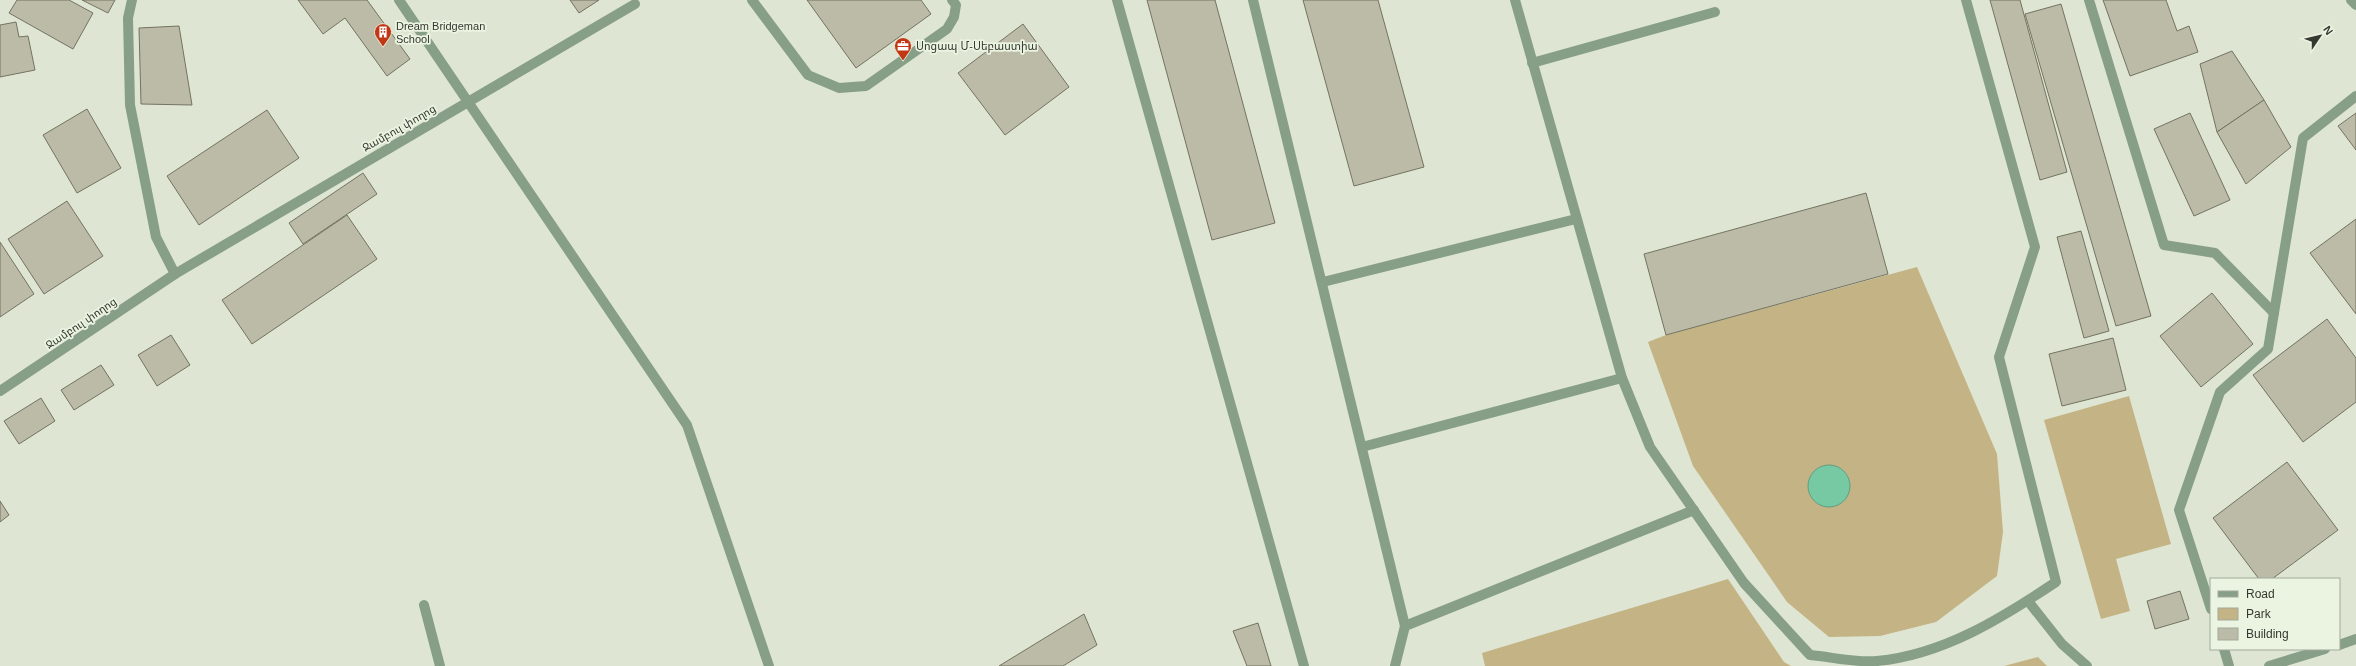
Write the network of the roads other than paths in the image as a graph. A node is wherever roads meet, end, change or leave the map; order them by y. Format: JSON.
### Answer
{"nodes":[{"id":1,"x":132,"y":0,"type":"edge"},
{"id":2,"x":399,"y":0,"type":"edge"},
{"id":3,"x":752,"y":0,"type":"edge"},
{"id":4,"x":952,"y":0,"type":"edge"},
{"id":5,"x":1117,"y":0,"type":"edge"},
{"id":6,"x":1253,"y":0,"type":"edge"},
{"id":7,"x":1515,"y":0,"type":"edge"},
{"id":8,"x":1966,"y":0,"type":"edge"},
{"id":9,"x":2088,"y":0,"type":"edge"},
{"id":10,"x":2351,"y":0,"type":"edge"},
{"id":11,"x":635,"y":4,"type":"dead end"},
{"id":12,"x":2356,"y":5,"type":"edge"},
{"id":13,"x":1715,"y":12,"type":"dead end"},
{"id":14,"x":1532,"y":63,"type":"junction"},
{"id":15,"x":2356,"y":96,"type":"edge"},
{"id":16,"x":468,"y":101,"type":"junction"},
{"id":17,"x":1576,"y":219,"type":"junction"},
{"id":18,"x":175,"y":274,"type":"junction"},
{"id":19,"x":1323,"y":282,"type":"junction"},
{"id":20,"x":2274,"y":313,"type":"junction"},
{"id":21,"x":1622,"y":378,"type":"junction"},
{"id":22,"x":0,"y":391,"type":"edge"},
{"id":23,"x":1362,"y":446,"type":"junction"},
{"id":24,"x":1694,"y":510,"type":"junction"},
{"id":25,"x":2028,"y":601,"type":"junction"},
{"id":26,"x":424,"y":605,"type":"dead end"},
{"id":27,"x":2210,"y":606,"type":"edge"},
{"id":28,"x":1406,"y":626,"type":"junction"},
{"id":29,"x":2356,"y":639,"type":"edge"},
{"id":30,"x":2340,"y":645,"type":"edge"},
{"id":31,"x":2224,"y":650,"type":"edge"},
{"id":32,"x":2322,"y":650,"type":"edge"},
{"id":33,"x":440,"y":666,"type":"edge"},
{"id":34,"x":769,"y":666,"type":"edge"},
{"id":35,"x":1304,"y":666,"type":"edge"},
{"id":36,"x":1395,"y":666,"type":"edge"},
{"id":37,"x":2088,"y":666,"type":"edge"},
{"id":38,"x":2229,"y":666,"type":"edge"},
{"id":39,"x":2269,"y":666,"type":"edge"}],
"edges":[{"from":1,"to":18,"type":"street"},
{"from":2,"to":16,"type":"street"},
{"from":3,"to":4,"type":"street"},
{"from":5,"to":35,"type":"street"},
{"from":6,"to":19,"type":"street"},
{"from":7,"to":14,"type":"street"},
{"from":8,"to":25,"type":"street"},
{"from":9,"to":20,"type":"street"},
{"from":10,"to":12,"type":"street"},
{"from":11,"to":16,"type":"street","name":"Ջամբուլ փողոց"},
{"from":13,"to":14,"type":"street"},
{"from":14,"to":17,"type":"street"},
{"from":15,"to":20,"type":"street"},
{"from":16,"to":18,"type":"street","name":"Ջամբուլ փողոց"},
{"from":16,"to":34,"type":"street"},
{"from":17,"to":19,"type":"street"},
{"from":17,"to":21,"type":"street"},
{"from":18,"to":22,"type":"street","name":"Ջամբուլ փողոց"},
{"from":19,"to":23,"type":"street"},
{"from":20,"to":27,"type":"street"},
{"from":21,"to":23,"type":"street"},
{"from":21,"to":24,"type":"street"},
{"from":23,"to":28,"type":"street"},
{"from":24,"to":25,"type":"street"},
{"from":24,"to":28,"type":"street"},
{"from":25,"to":37,"type":"street"},
{"from":26,"to":33,"type":"street"},
{"from":28,"to":36,"type":"street"},
{"from":29,"to":30,"type":"street"},
{"from":31,"to":38,"type":"street"},
{"from":32,"to":39,"type":"street"}]}
